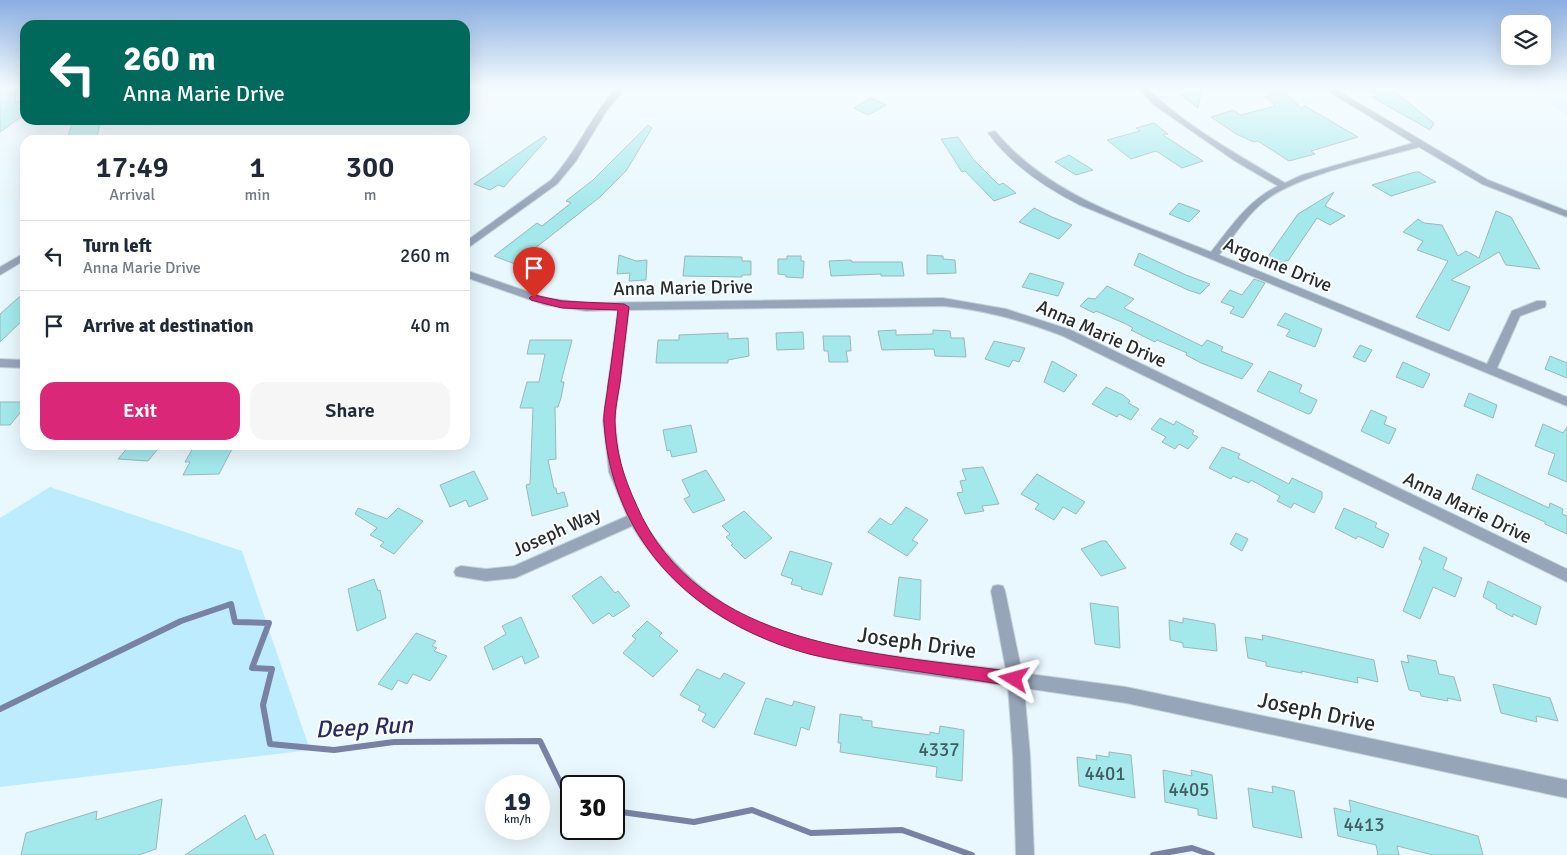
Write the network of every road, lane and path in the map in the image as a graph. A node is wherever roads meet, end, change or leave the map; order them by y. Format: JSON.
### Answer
{"nodes":[{"id":1,"x":594,"y":127,"type":"edge"},
{"id":2,"x":1192,"y":127,"type":"edge"},
{"id":3,"x":1390,"y":127,"type":"edge"},
{"id":4,"x":992,"y":133,"type":"dead end"},
{"id":5,"x":1419,"y":144,"type":"junction"},
{"id":6,"x":1284,"y":186,"type":"junction"},
{"id":7,"x":1567,"y":214,"type":"edge"},
{"id":8,"x":470,"y":243,"type":"edge"},
{"id":9,"x":1213,"y":256,"type":"junction"},
{"id":10,"x":20,"y":259,"type":"edge"},
{"id":11,"x":0,"y":272,"type":"edge"},
{"id":12,"x":470,"y":275,"type":"edge"},
{"id":13,"x":1541,"y":304,"type":"dead end"},
{"id":14,"x":624,"y":307,"type":"junction"},
{"id":15,"x":0,"y":363,"type":"edge"},
{"id":16,"x":20,"y":364,"type":"edge"},
{"id":17,"x":1490,"y":370,"type":"junction"},
{"id":18,"x":1567,"y":402,"type":"edge"},
{"id":19,"x":636,"y":518,"type":"junction"},
{"id":20,"x":461,"y":572,"type":"dead end"},
{"id":21,"x":1567,"y":576,"type":"edge"},
{"id":22,"x":998,"y":591,"type":"dead end"},
{"id":23,"x":1014,"y":679,"type":"junction"},
{"id":24,"x":1567,"y":789,"type":"edge"},
{"id":25,"x":1025,"y":855,"type":"edge"}],
"edges":[{"from":1,"to":8,"type":"street"},
{"from":2,"to":6,"type":"street"},
{"from":3,"to":5,"type":"street"},
{"from":4,"to":9,"type":"street","name":"Argonne Drive"},
{"from":5,"to":6,"type":"street"},
{"from":5,"to":7,"type":"street"},
{"from":6,"to":9,"type":"street"},
{"from":9,"to":17,"type":"street","name":"Argonne Drive"},
{"from":10,"to":11,"type":"street"},
{"from":12,"to":14,"type":"street","name":"Anna Marie Drive"},
{"from":13,"to":17,"type":"street"},
{"from":14,"to":19,"type":"street","name":"Joseph Drive"},
{"from":14,"to":21,"type":"street","name":"Anna Marie Drive"},
{"from":15,"to":16,"type":"street"},
{"from":17,"to":18,"type":"street","name":"Argonne Drive"},
{"from":19,"to":20,"type":"street","name":"Joseph Way"},
{"from":19,"to":23,"type":"street","name":"Joseph Drive"},
{"from":22,"to":23,"type":"street"},
{"from":23,"to":24,"type":"street","name":"Joseph Drive"},
{"from":23,"to":25,"type":"street"}]}
